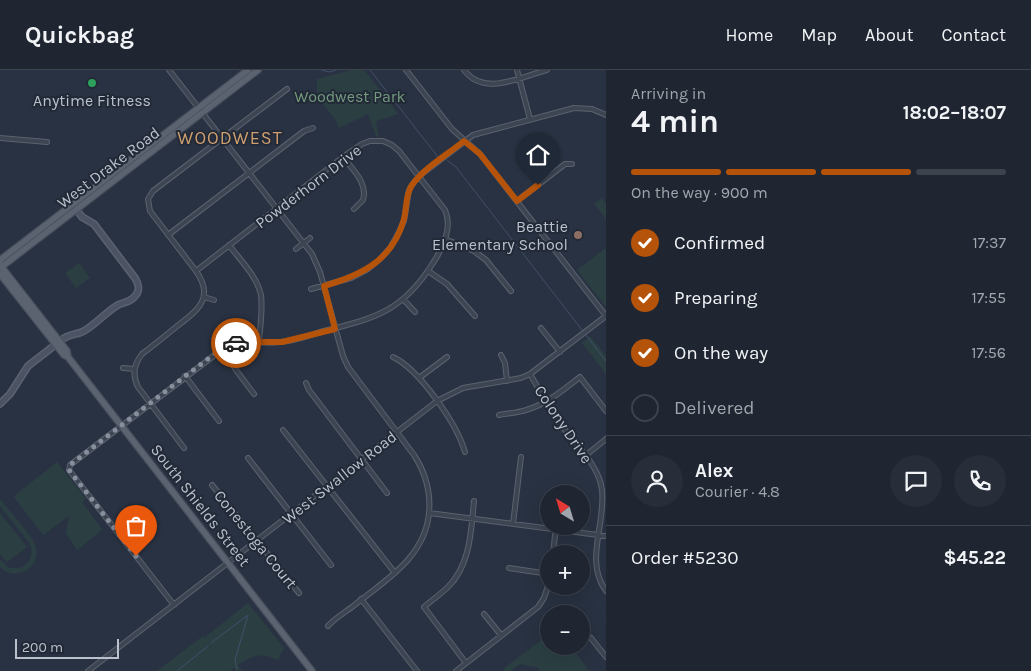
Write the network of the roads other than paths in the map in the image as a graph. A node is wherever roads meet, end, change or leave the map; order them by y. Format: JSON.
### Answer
{"nodes":[{"id":1,"x":169,"y":70,"type":"edge"},
{"id":2,"x":248,"y":70,"type":"edge"},
{"id":3,"x":258,"y":70,"type":"edge"},
{"id":4,"x":406,"y":70,"type":"edge"},
{"id":5,"x":464,"y":70,"type":"edge"},
{"id":6,"x":517,"y":70,"type":"edge"},
{"id":7,"x":547,"y":70,"type":"edge"},
{"id":8,"x":519,"y":78,"type":"junction"},
{"id":9,"x":287,"y":89,"type":"dead end"},
{"id":10,"x":198,"y":107,"type":"junction"},
{"id":11,"x":203,"y":112,"type":"junction"},
{"id":12,"x":606,"y":115,"type":"edge"},
{"id":13,"x":530,"y":119,"type":"junction"},
{"id":14,"x":313,"y":128,"type":"dead end"},
{"id":15,"x":0,"y":138,"type":"edge"},
{"id":16,"x":223,"y":138,"type":"junction"},
{"id":17,"x":464,"y":141,"type":"junction"},
{"id":18,"x":47,"y":142,"type":"dead end"},
{"id":19,"x":344,"y":157,"type":"junction"},
{"id":20,"x":572,"y":164,"type":"dead end"},
{"id":21,"x":249,"y":174,"type":"junction"},
{"id":22,"x":108,"y":176,"type":"junction"},
{"id":23,"x":419,"y":176,"type":"junction"},
{"id":24,"x":517,"y":201,"type":"junction"},
{"id":25,"x":76,"y":209,"type":"junction"},
{"id":26,"x":276,"y":209,"type":"junction"},
{"id":27,"x":354,"y":209,"type":"dead end"},
{"id":28,"x":168,"y":235,"type":"junction"},
{"id":29,"x":310,"y":238,"type":"dead end"},
{"id":30,"x":445,"y":239,"type":"junction"},
{"id":31,"x":303,"y":243,"type":"junction"},
{"id":32,"x":229,"y":245,"type":"junction"},
{"id":33,"x":296,"y":249,"type":"dead end"},
{"id":34,"x":0,"y":265,"type":"edge"},
{"id":35,"x":196,"y":270,"type":"junction"},
{"id":36,"x":428,"y":271,"type":"junction"},
{"id":37,"x":0,"y":274,"type":"edge"},
{"id":38,"x":324,"y":286,"type":"junction"},
{"id":39,"x":311,"y":289,"type":"dead end"},
{"id":40,"x":511,"y":291,"type":"dead end"},
{"id":41,"x":204,"y":297,"type":"junction"},
{"id":42,"x":404,"y":299,"type":"junction"},
{"id":43,"x":214,"y":300,"type":"dead end"},
{"id":44,"x":29,"y":311,"type":"junction"},
{"id":45,"x":415,"y":312,"type":"dead end"},
{"id":46,"x":474,"y":316,"type":"dead end"},
{"id":47,"x":606,"y":316,"type":"edge"},
{"id":48,"x":48,"y":326,"type":"junction"},
{"id":49,"x":541,"y":328,"type":"dead end"},
{"id":50,"x":335,"y":329,"type":"junction"},
{"id":51,"x":259,"y":342,"type":"junction"},
{"id":52,"x":57,"y":343,"type":"junction"},
{"id":53,"x":224,"y":348,"type":"junction"},
{"id":54,"x":560,"y":352,"type":"junction"},
{"id":55,"x":501,"y":355,"type":"dead end"},
{"id":56,"x":447,"y":356,"type":"dead end"},
{"id":57,"x":393,"y":357,"type":"dead end"},
{"id":58,"x":123,"y":368,"type":"dead end"},
{"id":59,"x":134,"y":369,"type":"junction"},
{"id":60,"x":530,"y":374,"type":"junction"},
{"id":61,"x":185,"y":376,"type":"junction"},
{"id":62,"x":419,"y":378,"type":"junction"},
{"id":63,"x":507,"y":381,"type":"junction"},
{"id":64,"x":306,"y":383,"type":"dead end"},
{"id":65,"x":254,"y":394,"type":"dead end"},
{"id":66,"x":437,"y":401,"type":"junction"},
{"id":67,"x":546,"y":401,"type":"junction"},
{"id":68,"x":150,"y":403,"type":"junction"},
{"id":69,"x":0,"y":404,"type":"edge"},
{"id":70,"x":606,"y":411,"type":"edge"},
{"id":71,"x":499,"y":415,"type":"dead end"},
{"id":72,"x":219,"y":421,"type":"dead end"},
{"id":73,"x":121,"y":426,"type":"junction"},
{"id":74,"x":283,"y":430,"type":"dead end"},
{"id":75,"x":396,"y":432,"type":"junction"},
{"id":76,"x":606,"y":439,"type":"edge"},
{"id":77,"x":184,"y":448,"type":"dead end"},
{"id":78,"x":465,"y":452,"type":"dead end"},
{"id":79,"x":585,"y":456,"type":"junction"},
{"id":80,"x":248,"y":458,"type":"dead end"},
{"id":81,"x":522,"y":458,"type":"dead end"},
{"id":82,"x":362,"y":459,"type":"junction"},
{"id":83,"x":604,"y":484,"type":"edge"},
{"id":84,"x":212,"y":485,"type":"dead end"},
{"id":85,"x":326,"y":487,"type":"junction"},
{"id":86,"x":387,"y":492,"type":"dead end"},
{"id":87,"x":474,"y":501,"type":"dead end"},
{"id":88,"x":429,"y":513,"type":"junction"},
{"id":89,"x":292,"y":514,"type":"junction"},
{"id":90,"x":472,"y":519,"type":"junction"},
{"id":91,"x":513,"y":524,"type":"junction"},
{"id":92,"x":540,"y":527,"type":"edge"},
{"id":93,"x":590,"y":534,"type":"edge"},
{"id":94,"x":599,"y":535,"type":"junction"},
{"id":95,"x":606,"y":536,"type":"edge"},
{"id":96,"x":257,"y":541,"type":"junction"},
{"id":97,"x":228,"y":562,"type":"junction"},
{"id":98,"x":331,"y":565,"type":"dead end"},
{"id":99,"x":510,"y":568,"type":"dead end"},
{"id":100,"x":395,"y":573,"type":"junction"},
{"id":101,"x":540,"y":573,"type":"edge"},
{"id":102,"x":606,"y":591,"type":"edge"},
{"id":103,"x":300,"y":593,"type":"dead end"},
{"id":104,"x":545,"y":595,"type":"edge"},
{"id":105,"x":361,"y":599,"type":"junction"},
{"id":106,"x":174,"y":604,"type":"junction"},
{"id":107,"x":484,"y":614,"type":"dead end"},
{"id":108,"x":328,"y":626,"type":"dead end"},
{"id":109,"x":501,"y":635,"type":"junction"},
{"id":110,"x":591,"y":638,"type":"dead end"},
{"id":111,"x":606,"y":657,"type":"edge"},
{"id":112,"x":466,"y":663,"type":"junction"},
{"id":113,"x":88,"y":671,"type":"edge"},
{"id":114,"x":312,"y":671,"type":"edge"},
{"id":115,"x":417,"y":671,"type":"edge"},
{"id":116,"x":456,"y":671,"type":"edge"}],
"edges":[{"from":1,"to":10,"type":"street"},
{"from":2,"to":10,"type":"main road","name":"West Drake Road"},
{"from":3,"to":11,"type":"main road","name":"West Drake Road"},
{"from":4,"to":17,"type":"street"},
{"from":5,"to":8,"type":"street"},
{"from":6,"to":8,"type":"street"},
{"from":7,"to":8,"type":"street"},
{"from":8,"to":13,"type":"street"},
{"from":9,"to":16,"type":"street"},
{"from":10,"to":11,"type":"street"},
{"from":10,"to":22,"type":"main road","name":"West Drake Road"},
{"from":11,"to":16,"type":"street"},
{"from":11,"to":25,"type":"main road","name":"West Drake Road"},
{"from":12,"to":13,"type":"street"},
{"from":13,"to":17,"type":"street"},
{"from":14,"to":21,"type":"street"},
{"from":15,"to":18,"type":"street"},
{"from":16,"to":21,"type":"street"},
{"from":16,"to":28,"type":"street"},
{"from":17,"to":23,"type":"street"},
{"from":17,"to":24,"type":"street"},
{"from":19,"to":23,"type":"street","name":"Powderhorn Drive"},
{"from":19,"to":26,"type":"street","name":"Powderhorn Drive"},
{"from":19,"to":27,"type":"street"},
{"from":20,"to":24,"type":"street"},
{"from":21,"to":26,"type":"street"},
{"from":21,"to":28,"type":"street"},
{"from":22,"to":25,"type":"main road"},
{"from":22,"to":34,"type":"main road","name":"West Drake Road"},
{"from":23,"to":30,"type":"street","name":"Powderhorn Drive"},
{"from":23,"to":38,"type":"street"},
{"from":24,"to":47,"type":"street"},
{"from":25,"to":34,"type":"main road","name":"West Drake Road"},
{"from":25,"to":52,"type":"street"},
{"from":26,"to":31,"type":"street"},
{"from":26,"to":32,"type":"street","name":"Powderhorn Drive"},
{"from":28,"to":35,"type":"street"},
{"from":29,"to":31,"type":"street"},
{"from":30,"to":36,"type":"street"},
{"from":30,"to":40,"type":"street"},
{"from":31,"to":33,"type":"street"},
{"from":31,"to":38,"type":"street"},
{"from":32,"to":35,"type":"street","name":"Powderhorn Drive"},
{"from":32,"to":51,"type":"street"},
{"from":34,"to":48,"type":"main road","name":"South Shields Street"},
{"from":35,"to":41,"type":"street"},
{"from":36,"to":42,"type":"street"},
{"from":36,"to":46,"type":"street"},
{"from":37,"to":44,"type":"main road","name":"South Shields Street"},
{"from":38,"to":39,"type":"street"},
{"from":38,"to":50,"type":"street"},
{"from":41,"to":43,"type":"street"},
{"from":41,"to":59,"type":"street"},
{"from":42,"to":45,"type":"street"},
{"from":42,"to":50,"type":"street"},
{"from":44,"to":48,"type":"main road"},
{"from":44,"to":52,"type":"main road","name":"South Shields Street"},
{"from":47,"to":54,"type":"street","name":"West Swallow Road"},
{"from":48,"to":52,"type":"main road","name":"South Shields Street"},
{"from":49,"to":54,"type":"street"},
{"from":50,"to":51,"type":"street"},
{"from":50,"to":75,"type":"street"},
{"from":51,"to":53,"type":"street"},
{"from":52,"to":69,"type":"street"},
{"from":52,"to":73,"type":"main road","name":"South Shields Street"},
{"from":53,"to":61,"type":"street"},
{"from":53,"to":65,"type":"street"},
{"from":54,"to":60,"type":"street","name":"West Swallow Road"},
{"from":55,"to":63,"type":"street"},
{"from":56,"to":62,"type":"street"},
{"from":57,"to":62,"type":"street"},
{"from":58,"to":59,"type":"street"},
{"from":59,"to":68,"type":"street"},
{"from":60,"to":63,"type":"street","name":"West Swallow Road"},
{"from":60,"to":67,"type":"street","name":"Colony Drive"},
{"from":61,"to":68,"type":"street"},
{"from":61,"to":72,"type":"street"},
{"from":62,"to":66,"type":"street"},
{"from":63,"to":66,"type":"street","name":"West Swallow Road"},
{"from":64,"to":82,"type":"street"},
{"from":66,"to":75,"type":"street","name":"West Swallow Road"},
{"from":66,"to":78,"type":"street"},
{"from":67,"to":70,"type":"street"},
{"from":67,"to":71,"type":"street"},
{"from":67,"to":79,"type":"street","name":"Colony Drive"},
{"from":68,"to":73,"type":"street"},
{"from":68,"to":77,"type":"street"},
{"from":73,"to":97,"type":"main road","name":"South Shields Street"},
{"from":73,"to":106,"type":"street"},
{"from":74,"to":85,"type":"street"},
{"from":75,"to":82,"type":"street","name":"West Swallow Road"},
{"from":75,"to":88,"type":"street"},
{"from":76,"to":79,"type":"street"},
{"from":79,"to":83,"type":"street","name":"Colony Drive"},
{"from":80,"to":89,"type":"street"},
{"from":81,"to":91,"type":"street"},
{"from":82,"to":85,"type":"street","name":"West Swallow Road"},
{"from":82,"to":86,"type":"street"},
{"from":83,"to":94,"type":"street","name":"Colony Drive"},
{"from":84,"to":96,"type":"street","name":"Conestoga Court"},
{"from":85,"to":89,"type":"street","name":"West Swallow Road"},
{"from":85,"to":100,"type":"street"},
{"from":87,"to":90,"type":"street"},
{"from":88,"to":90,"type":"street"},
{"from":88,"to":100,"type":"street"},
{"from":89,"to":96,"type":"street","name":"West Swallow Road"},
{"from":89,"to":98,"type":"street"},
{"from":90,"to":91,"type":"street"},
{"from":90,"to":112,"type":"street"},
{"from":91,"to":92,"type":"street"},
{"from":93,"to":94,"type":"street"},
{"from":94,"to":95,"type":"street"},
{"from":94,"to":102,"type":"street","name":"Colony Drive"},
{"from":96,"to":97,"type":"street","name":"West Swallow Road"},
{"from":96,"to":103,"type":"street","name":"Conestoga Court"},
{"from":97,"to":106,"type":"street","name":"West Swallow Road"},
{"from":97,"to":114,"type":"main road","name":"South Shields Street"},
{"from":99,"to":101,"type":"street"},
{"from":100,"to":105,"type":"street"},
{"from":104,"to":109,"type":"street"},
{"from":105,"to":108,"type":"street"},
{"from":105,"to":115,"type":"street"},
{"from":106,"to":113,"type":"street","name":"West Swallow Road"},
{"from":107,"to":109,"type":"street"},
{"from":109,"to":112,"type":"street"},
{"from":110,"to":111,"type":"street"},
{"from":112,"to":116,"type":"street"}]}
